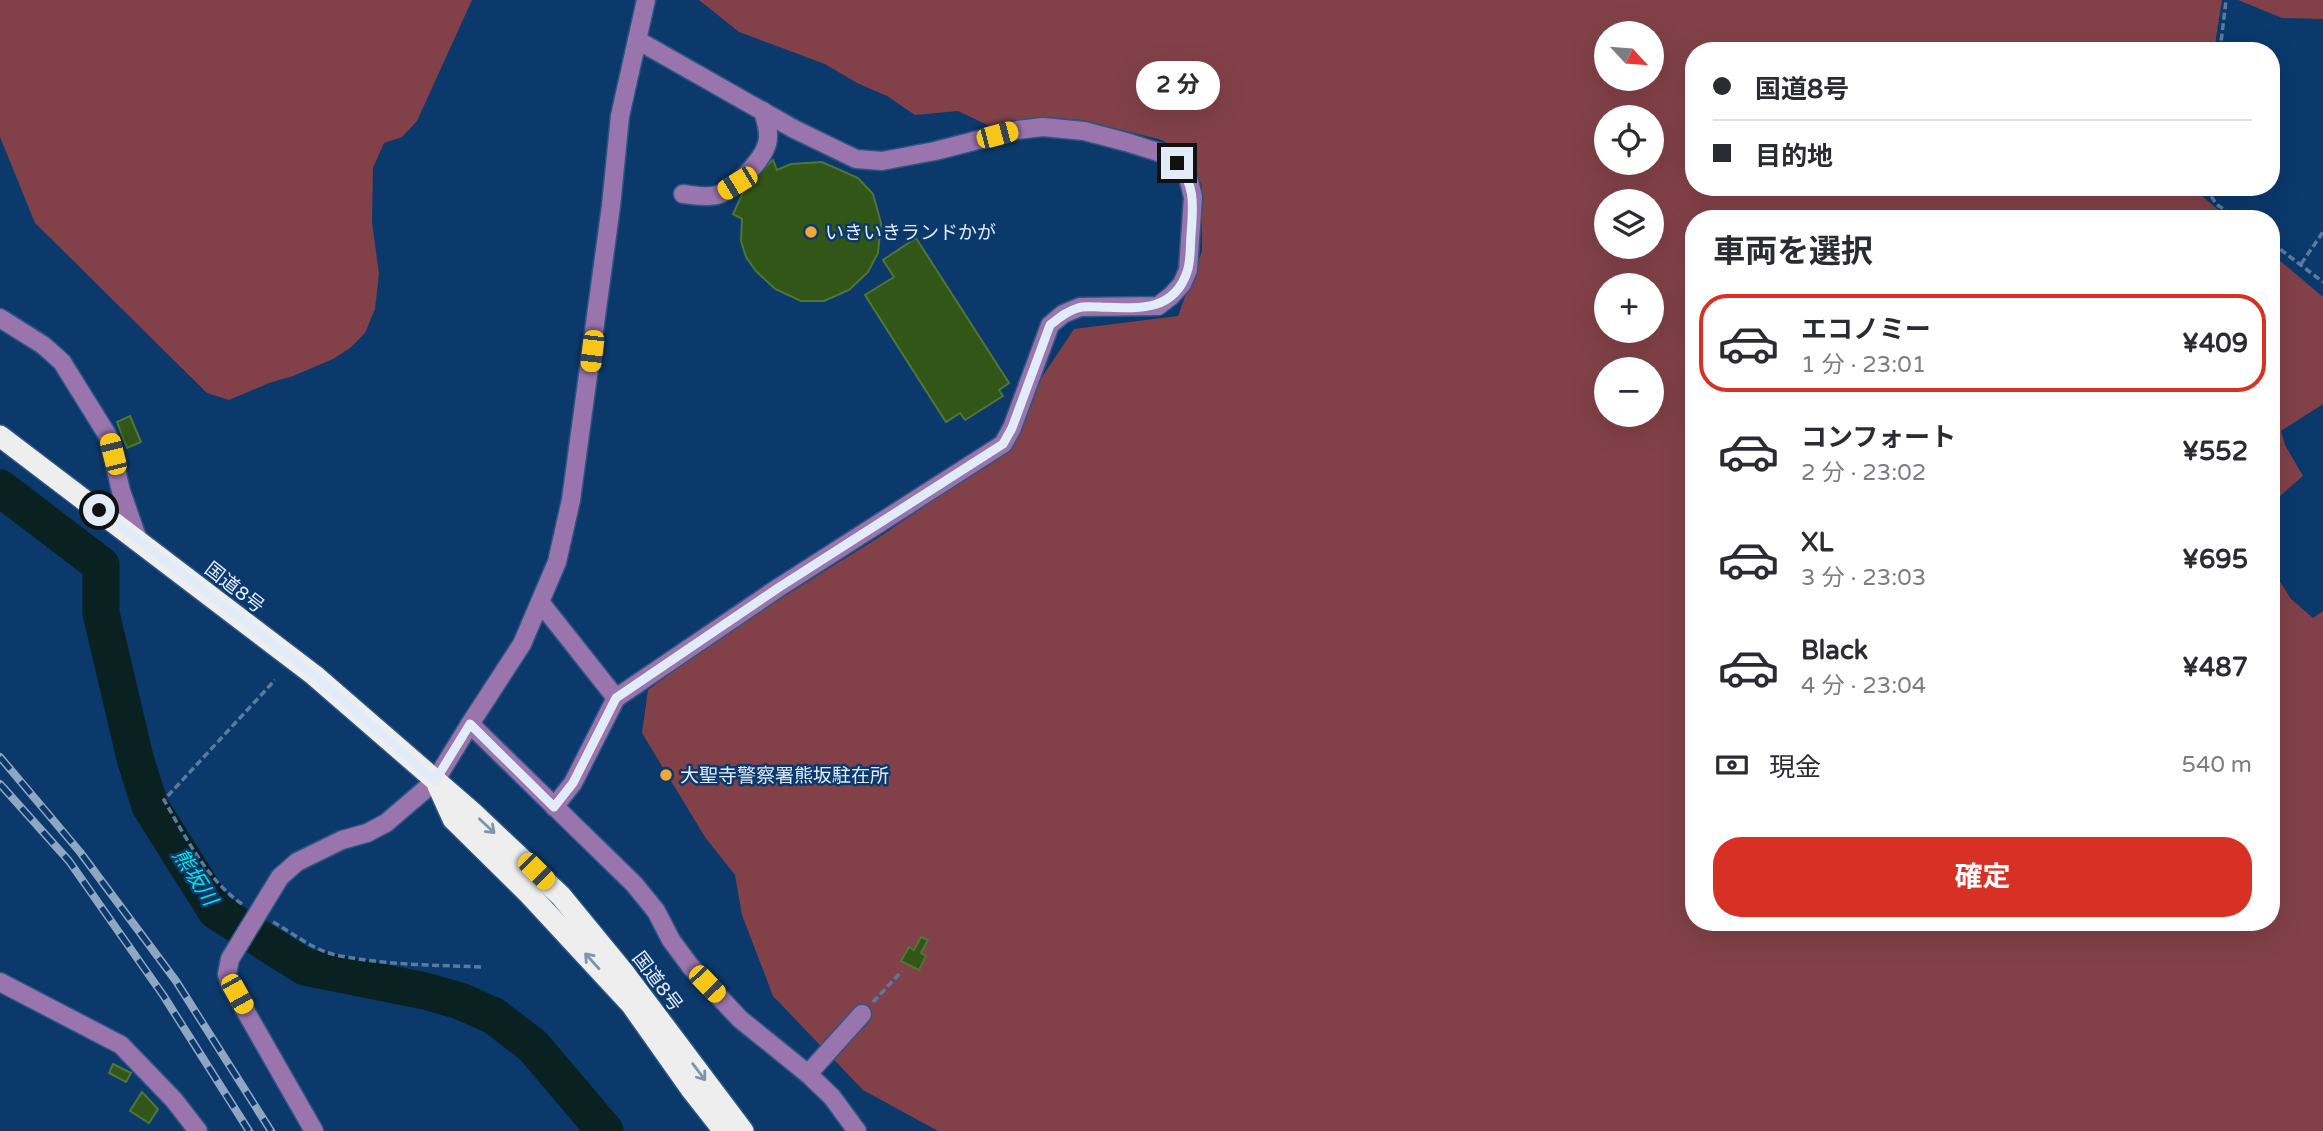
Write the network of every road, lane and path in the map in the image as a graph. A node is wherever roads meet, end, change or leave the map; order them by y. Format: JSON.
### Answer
{"nodes":[{"id":1,"x":646,"y":0,"type":"edge"},
{"id":2,"x":2226,"y":0,"type":"edge"},
{"id":3,"x":637,"y":40,"type":"junction"},
{"id":4,"x":2221,"y":42,"type":"edge"},
{"id":5,"x":763,"y":111,"type":"junction"},
{"id":6,"x":683,"y":194,"type":"dead end"},
{"id":7,"x":2212,"y":196,"type":"edge"},
{"id":8,"x":2225,"y":210,"type":"edge"},
{"id":9,"x":2323,"y":232,"type":"edge"},
{"id":10,"x":2280,"y":249,"type":"edge"},
{"id":11,"x":2301,"y":264,"type":"junction"},
{"id":12,"x":2323,"y":282,"type":"edge"},
{"id":13,"x":0,"y":318,"type":"edge"},
{"id":14,"x":0,"y":436,"type":"edge"},
{"id":15,"x":138,"y":540,"type":"junction"},
{"id":16,"x":540,"y":602,"type":"junction"},
{"id":17,"x":616,"y":698,"type":"junction"},
{"id":18,"x":470,"y":724,"type":"junction"},
{"id":19,"x":435,"y":781,"type":"junction"},
{"id":20,"x":554,"y":807,"type":"junction"},
{"id":21,"x":902,"y":971,"type":"dead end"},
{"id":22,"x":0,"y":982,"type":"edge"},
{"id":23,"x":862,"y":1014,"type":"joint"},
{"id":24,"x":807,"y":1073,"type":"junction"},
{"id":25,"x":311,"y":1130,"type":"edge"},
{"id":26,"x":198,"y":1131,"type":"edge"},
{"id":27,"x":724,"y":1131,"type":"edge"},
{"id":28,"x":743,"y":1131,"type":"edge"},
{"id":29,"x":858,"y":1131,"type":"edge"}],
"edges":[{"from":1,"to":3,"type":"street"},
{"from":2,"to":4,"type":"path"},
{"from":3,"to":5,"type":"street"},
{"from":3,"to":16,"type":"street"},
{"from":5,"to":6,"type":"street"},
{"from":5,"to":17,"type":"street"},
{"from":7,"to":8,"type":"path"},
{"from":9,"to":11,"type":"path"},
{"from":10,"to":11,"type":"path"},
{"from":11,"to":12,"type":"path"},
{"from":13,"to":15,"type":"street"},
{"from":14,"to":15,"type":"highway","name":"国道8号"},
{"from":15,"to":19,"type":"highway","name":"国道8号"},
{"from":16,"to":17,"type":"street"},
{"from":16,"to":18,"type":"street"},
{"from":17,"to":20,"type":"street"},
{"from":18,"to":19,"type":"street"},
{"from":18,"to":20,"type":"street"},
{"from":19,"to":25,"type":"street"},
{"from":27,"to":19,"type":"highway","name":"国道8号","one_way":true},
{"from":19,"to":28,"type":"highway","name":"国道8号","one_way":true},
{"from":20,"to":24,"type":"street"},
{"from":21,"to":23,"type":"path"},
{"from":22,"to":26,"type":"street"},
{"from":23,"to":24,"type":"street"},
{"from":24,"to":29,"type":"street"}]}
